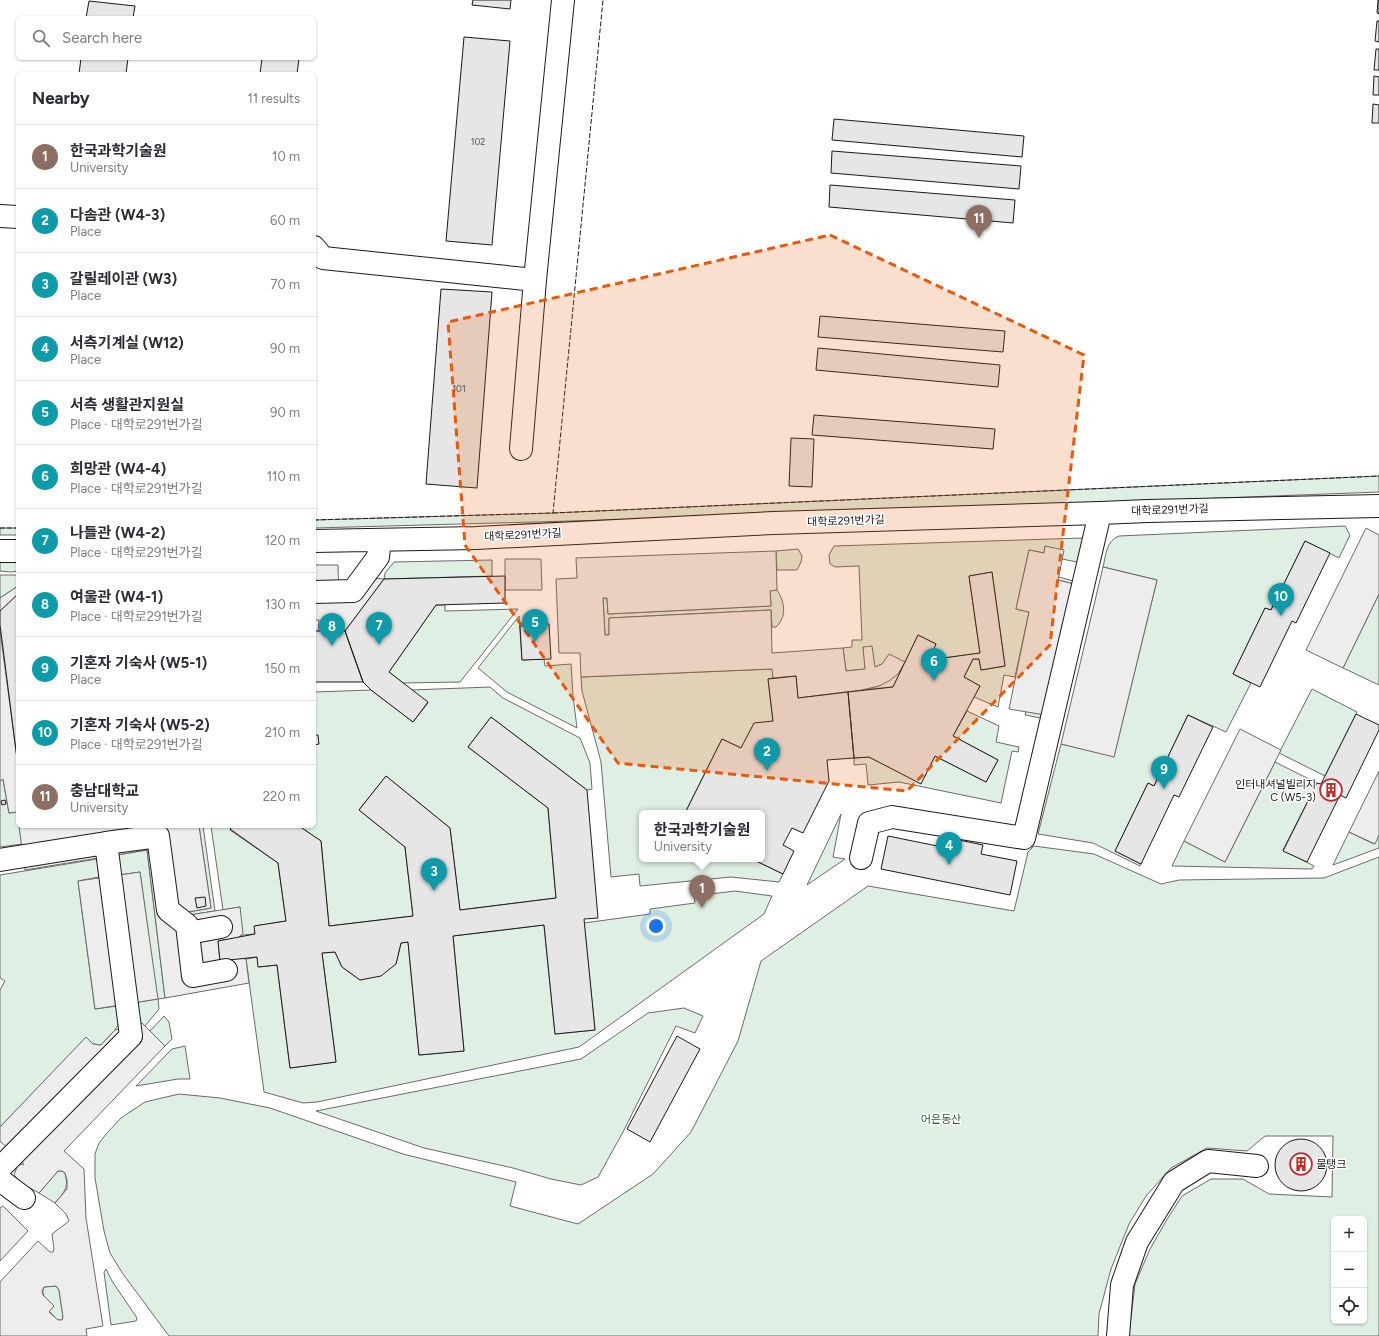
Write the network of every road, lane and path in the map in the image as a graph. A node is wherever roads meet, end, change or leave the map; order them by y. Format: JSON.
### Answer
{"nodes":[{"id":1,"x":563,"y":0,"type":"edge"},
{"id":2,"x":0,"y":216,"type":"edge"},
{"id":3,"x":16,"y":217,"type":"edge"},
{"id":4,"x":316,"y":249,"type":"edge"},
{"id":5,"x":535,"y":280,"type":"junction"},
{"id":6,"x":521,"y":449,"type":"dead end"},
{"id":7,"x":1379,"y":506,"type":"edge"},
{"id":8,"x":1100,"y":513,"type":"junction"},
{"id":9,"x":380,"y":540,"type":"junction"},
{"id":10,"x":316,"y":541,"type":"edge"},
{"id":11,"x":16,"y":550,"type":"edge"},
{"id":12,"x":0,"y":551,"type":"edge"},
{"id":13,"x":316,"y":592,"type":"edge"},
{"id":14,"x":106,"y":843,"type":"junction"},
{"id":15,"x":861,"y":858,"type":"dead end"},
{"id":16,"x":0,"y":860,"type":"edge"},
{"id":17,"x":221,"y":927,"type":"dead end"},
{"id":18,"x":188,"y":933,"type":"junction"},
{"id":19,"x":226,"y":970,"type":"dead end"},
{"id":20,"x":1257,"y":1166,"type":"dead end"},
{"id":21,"x":0,"y":1168,"type":"edge"},
{"id":22,"x":0,"y":1180,"type":"edge"},
{"id":23,"x":24,"y":1198,"type":"dead end"},
{"id":24,"x":1118,"y":1336,"type":"edge"}],
"edges":[{"from":1,"to":5,"type":"street"},
{"from":2,"to":3,"type":"street"},
{"from":4,"to":5,"type":"street"},
{"from":5,"to":6,"type":"street"},
{"from":7,"to":8,"type":"street","name":"대학로291번가길"},
{"from":8,"to":9,"type":"street","name":"대학로291번가길"},
{"from":8,"to":15,"type":"street"},
{"from":9,"to":10,"type":"street","name":"대학로291번가길"},
{"from":9,"to":13,"type":"street"},
{"from":11,"to":12,"type":"street"},
{"from":14,"to":16,"type":"street"},
{"from":14,"to":18,"type":"street"},
{"from":14,"to":21,"type":"street"},
{"from":17,"to":18,"type":"street"},
{"from":18,"to":19,"type":"street"},
{"from":20,"to":24,"type":"street"},
{"from":22,"to":23,"type":"street"}]}
